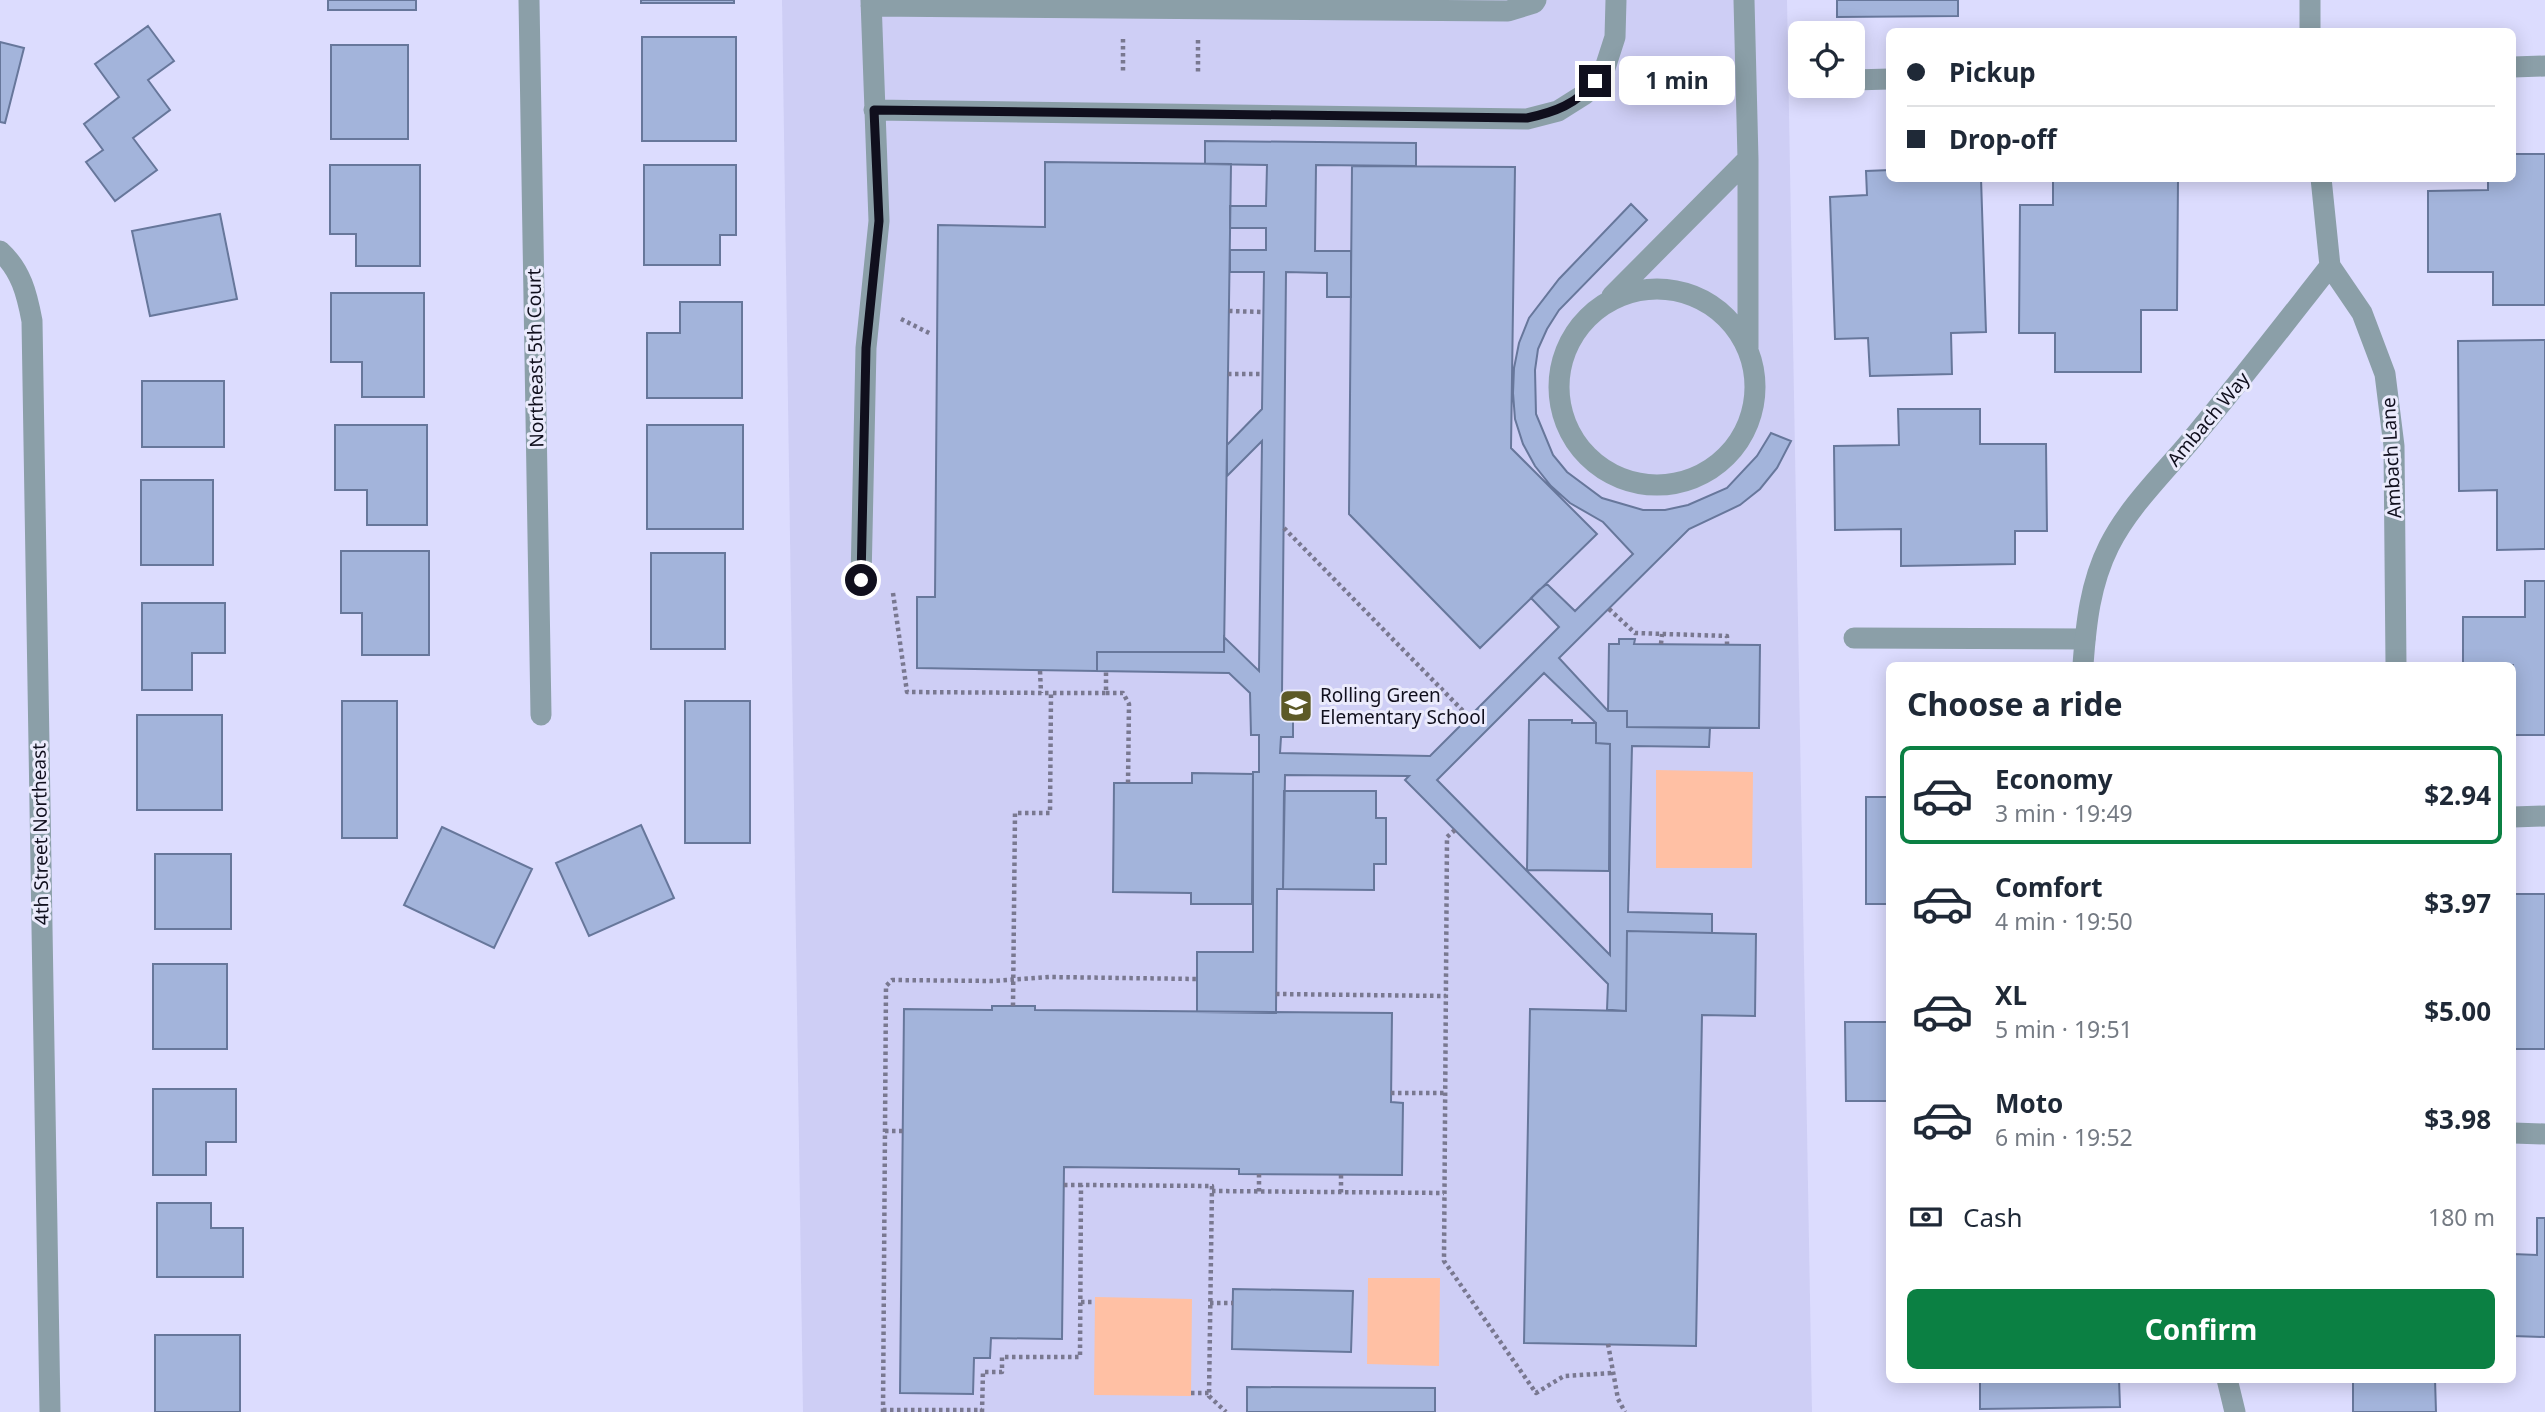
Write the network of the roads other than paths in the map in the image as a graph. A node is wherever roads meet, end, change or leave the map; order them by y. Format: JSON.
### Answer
{"nodes":[{"id":1,"x":529,"y":0,"type":"edge"},
{"id":2,"x":1536,"y":0,"type":"edge"},
{"id":3,"x":1616,"y":0,"type":"edge"},
{"id":4,"x":1744,"y":0,"type":"edge"},
{"id":5,"x":2310,"y":0,"type":"edge"},
{"id":6,"x":871,"y":3,"type":"edge"},
{"id":7,"x":2310,"y":28,"type":"edge"},
{"id":8,"x":2545,"y":66,"type":"edge"},
{"id":9,"x":2516,"y":67,"type":"edge"},
{"id":10,"x":1886,"y":79,"type":"edge"},
{"id":11,"x":1865,"y":80,"type":"edge"},
{"id":12,"x":874,"y":110,"type":"junction"},
{"id":13,"x":1748,"y":159,"type":"junction"},
{"id":14,"x":2321,"y":182,"type":"edge"},
{"id":15,"x":5,"y":256,"type":"edge"},
{"id":16,"x":2330,"y":266,"type":"junction"},
{"id":17,"x":1603,"y":304,"type":"junction"},
{"id":18,"x":1748,"y":348,"type":"junction"},
{"id":19,"x":861,"y":580,"type":"dead end"},
{"id":20,"x":1854,"y":638,"type":"dead end"},
{"id":21,"x":2085,"y":639,"type":"junction"},
{"id":22,"x":2083,"y":662,"type":"edge"},
{"id":23,"x":2396,"y":662,"type":"edge"},
{"id":24,"x":541,"y":715,"type":"dead end"},
{"id":25,"x":2545,"y":816,"type":"edge"},
{"id":26,"x":2516,"y":817,"type":"edge"},
{"id":27,"x":2516,"y":1133,"type":"edge"},
{"id":28,"x":2545,"y":1134,"type":"edge"},
{"id":29,"x":2228,"y":1383,"type":"edge"},
{"id":30,"x":50,"y":1412,"type":"edge"},
{"id":31,"x":2235,"y":1412,"type":"edge"}],
"edges":[{"from":1,"to":24,"type":"street","name":"Northeast 5th Court"},
{"from":2,"to":6,"type":"street"},
{"from":3,"to":12,"type":"street"},
{"from":4,"to":13,"type":"street"},
{"from":5,"to":7,"type":"street"},
{"from":6,"to":12,"type":"street"},
{"from":8,"to":9,"type":"street"},
{"from":10,"to":11,"type":"street"},
{"from":12,"to":19,"type":"street"},
{"from":13,"to":17,"type":"street"},
{"from":13,"to":18,"type":"street"},
{"from":14,"to":16,"type":"street"},
{"from":15,"to":30,"type":"street","name":"4th Street Northeast"},
{"from":16,"to":21,"type":"street","name":"Ambach Way"},
{"from":16,"to":23,"type":"street","name":"Ambach Lane"},
{"from":17,"to":18,"type":"street"},
{"from":17,"to":18,"type":"street"},
{"from":20,"to":21,"type":"street"},
{"from":21,"to":22,"type":"street","name":"Ambach Way"},
{"from":25,"to":26,"type":"street"},
{"from":27,"to":28,"type":"street"},
{"from":29,"to":31,"type":"street"}]}
